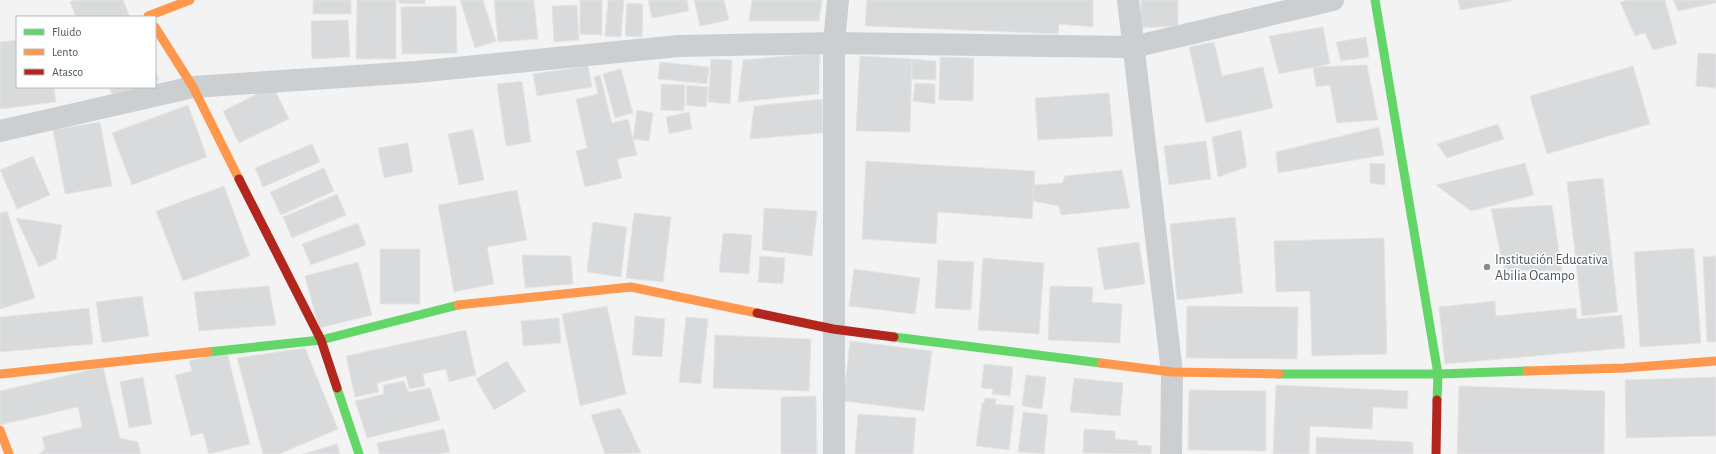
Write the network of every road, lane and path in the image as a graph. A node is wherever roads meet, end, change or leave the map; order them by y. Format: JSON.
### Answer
{"nodes":[{"id":1,"x":190,"y":0,"type":"edge"},
{"id":2,"x":838,"y":0,"type":"edge"},
{"id":3,"x":1128,"y":0,"type":"edge"},
{"id":4,"x":1333,"y":0,"type":"edge"},
{"id":5,"x":1375,"y":0,"type":"edge"},
{"id":6,"x":142,"y":5,"type":"dead end"},
{"id":7,"x":148,"y":16,"type":"edge"},
{"id":8,"x":151,"y":16,"type":"edge"},
{"id":9,"x":156,"y":29,"type":"edge"},
{"id":10,"x":834,"y":43,"type":"junction"},
{"id":11,"x":1133,"y":47,"type":"junction"},
{"id":12,"x":193,"y":87,"type":"junction"},
{"id":13,"x":0,"y":131,"type":"edge"},
{"id":14,"x":833,"y":329,"type":"junction"},
{"id":15,"x":321,"y":340,"type":"junction"},
{"id":16,"x":1716,"y":361,"type":"edge"},
{"id":17,"x":1172,"y":372,"type":"junction"},
{"id":18,"x":0,"y":374,"type":"edge"},
{"id":19,"x":1438,"y":374,"type":"junction"},
{"id":20,"x":0,"y":430,"type":"edge"},
{"id":21,"x":8,"y":454,"type":"edge"},
{"id":22,"x":359,"y":454,"type":"edge"},
{"id":23,"x":834,"y":454,"type":"edge"},
{"id":24,"x":1171,"y":454,"type":"edge"},
{"id":25,"x":1436,"y":454,"type":"edge"}],
"edges":[{"from":1,"to":8,"type":"street"},
{"from":2,"to":10,"type":"street"},
{"from":3,"to":11,"type":"street"},
{"from":4,"to":11,"type":"street"},
{"from":5,"to":19,"type":"street"},
{"from":6,"to":7,"type":"street"},
{"from":9,"to":12,"type":"street"},
{"from":10,"to":11,"type":"street"},
{"from":10,"to":12,"type":"street"},
{"from":10,"to":14,"type":"street"},
{"from":11,"to":17,"type":"street"},
{"from":12,"to":13,"type":"street"},
{"from":12,"to":15,"type":"street"},
{"from":14,"to":15,"type":"street"},
{"from":14,"to":17,"type":"street"},
{"from":14,"to":23,"type":"street"},
{"from":15,"to":18,"type":"street"},
{"from":15,"to":22,"type":"street"},
{"from":16,"to":19,"type":"street"},
{"from":17,"to":19,"type":"street"},
{"from":17,"to":24,"type":"street"},
{"from":19,"to":25,"type":"street"},
{"from":20,"to":21,"type":"street"}]}
